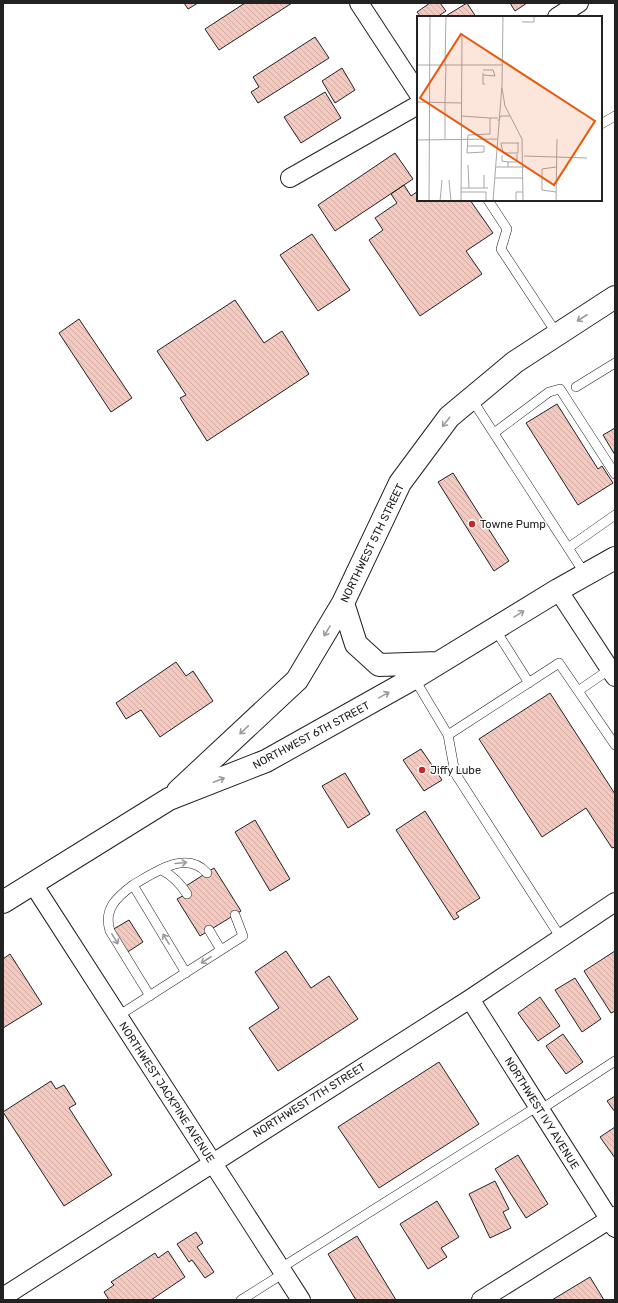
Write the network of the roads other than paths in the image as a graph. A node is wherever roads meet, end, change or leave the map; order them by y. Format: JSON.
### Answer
{"nodes":[{"id":1,"x":359,"y":3,"type":"edge"},
{"id":2,"x":579,"y":3,"type":"edge"},
{"id":3,"x":559,"y":16,"type":"edge"},
{"id":4,"x":417,"y":92,"type":"edge"},
{"id":5,"x":417,"y":106,"type":"edge"},
{"id":6,"x":615,"y":116,"type":"edge"},
{"id":7,"x":602,"y":123,"type":"edge"},
{"id":8,"x":290,"y":178,"type":"dead end"},
{"id":9,"x":489,"y":201,"type":"edge"},
{"id":10,"x":615,"y":297,"type":"edge"},
{"id":11,"x":556,"y":334,"type":"junction"},
{"id":12,"x":615,"y":363,"type":"edge"},
{"id":13,"x":576,"y":387,"type":"dead end"},
{"id":14,"x":471,"y":398,"type":"junction"},
{"id":15,"x":494,"y":433,"type":"junction"},
{"id":16,"x":615,"y":474,"type":"edge"},
{"id":17,"x":615,"y":515,"type":"edge"},
{"id":18,"x":568,"y":548,"type":"junction"},
{"id":19,"x":615,"y":558,"type":"edge"},
{"id":20,"x":585,"y":574,"type":"junction"},
{"id":21,"x":558,"y":590,"type":"junction"},
{"id":22,"x":343,"y":603,"type":"junction"},
{"id":23,"x":495,"y":628,"type":"junction"},
{"id":24,"x":440,"y":662,"type":"junction"},
{"id":25,"x":612,"y":673,"type":"edge"},
{"id":26,"x":414,"y":678,"type":"junction"},
{"id":27,"x":529,"y":683,"type":"junction"},
{"id":28,"x":578,"y":691,"type":"junction"},
{"id":29,"x":448,"y":735,"type":"junction"},
{"id":30,"x":615,"y":745,"type":"edge"},
{"id":31,"x":169,"y":799,"type":"junction"},
{"id":32,"x":162,"y":870,"type":"junction"},
{"id":33,"x":207,"y":873,"type":"dead end"},
{"id":34,"x":33,"y":884,"type":"junction"},
{"id":35,"x":134,"y":885,"type":"junction"},
{"id":36,"x":187,"y":894,"type":"dead end"},
{"id":37,"x":3,"y":902,"type":"edge"},
{"id":38,"x":615,"y":902,"type":"edge"},
{"id":39,"x":235,"y":915,"type":"dead end"},
{"id":40,"x":210,"y":930,"type":"dead end"},
{"id":41,"x":561,"y":938,"type":"junction"},
{"id":42,"x":221,"y":950,"type":"junction"},
{"id":43,"x":186,"y":973,"type":"junction"},
{"id":44,"x":150,"y":996,"type":"junction"},
{"id":45,"x":470,"y":999,"type":"junction"},
{"id":46,"x":118,"y":1016,"type":"junction"},
{"id":47,"x":615,"y":1061,"type":"edge"},
{"id":48,"x":539,"y":1108,"type":"junction"},
{"id":49,"x":212,"y":1161,"type":"junction"},
{"id":50,"x":613,"y":1221,"type":"edge"},
{"id":51,"x":282,"y":1271,"type":"junction"},
{"id":52,"x":3,"y":1297,"type":"edge"},
{"id":53,"x":241,"y":1300,"type":"edge"},
{"id":54,"x":301,"y":1300,"type":"edge"},
{"id":55,"x":481,"y":1300,"type":"edge"}],
"edges":[{"from":1,"to":4,"type":"street"},
{"from":2,"to":3,"type":"street"},
{"from":5,"to":8,"type":"street"},
{"from":6,"to":7,"type":"lane"},
{"from":9,"to":11,"type":"lane"},
{"from":10,"to":11,"type":"main road","name":"NORTHWEST 5TH STREET","one_way":true},
{"from":11,"to":14,"type":"main road","name":"NORTHWEST 5TH STREET"},
{"from":12,"to":13,"type":"lane"},
{"from":14,"to":15,"type":"lane"},
{"from":14,"to":22,"type":"main road","name":"NORTHWEST 5TH STREET","one_way":true},
{"from":15,"to":16,"type":"lane"},
{"from":15,"to":18,"type":"lane"},
{"from":17,"to":18,"type":"lane"},
{"from":18,"to":20,"type":"lane"},
{"from":19,"to":20,"type":"main road","name":"NORTHWEST 6TH STREET"},
{"from":20,"to":21,"type":"main road","name":"NORTHWEST 6TH STREET"},
{"from":23,"to":21,"type":"main road","name":"NORTHWEST 6TH STREET","one_way":true},
{"from":21,"to":25,"type":"street"},
{"from":22,"to":24,"type":"main road"},
{"from":22,"to":31,"type":"main road","name":"NORTHWEST 5TH STREET","one_way":true},
{"from":23,"to":24,"type":"main road","name":"NORTHWEST 6TH STREET"},
{"from":23,"to":27,"type":"lane"},
{"from":24,"to":26,"type":"main road","name":"NORTHWEST 6TH STREET"},
{"from":25,"to":28,"type":"lane"},
{"from":26,"to":29,"type":"lane"},
{"from":31,"to":26,"type":"main road","name":"NORTHWEST 6TH STREET","one_way":true},
{"from":27,"to":28,"type":"lane"},
{"from":27,"to":29,"type":"lane"},
{"from":28,"to":30,"type":"lane"},
{"from":29,"to":41,"type":"lane"},
{"from":31,"to":34,"type":"main road","name":"NORTHWEST 6TH STREET"},
{"from":32,"to":33,"type":"lane","one_way":true},
{"from":32,"to":35,"type":"lane"},
{"from":32,"to":36,"type":"lane"},
{"from":34,"to":37,"type":"main road","name":"NORTHWEST 6TH STREET"},
{"from":34,"to":46,"type":"street","name":"NORTHWEST JACKPINE AVENUE"},
{"from":43,"to":35,"type":"lane","one_way":true},
{"from":35,"to":44,"type":"lane","one_way":true},
{"from":38,"to":41,"type":"street","name":"NORTHWEST 7TH STREET"},
{"from":39,"to":42,"type":"lane"},
{"from":40,"to":42,"type":"lane"},
{"from":41,"to":45,"type":"street","name":"NORTHWEST 7TH STREET"},
{"from":42,"to":43,"type":"lane","one_way":true},
{"from":43,"to":44,"type":"lane"},
{"from":44,"to":46,"type":"lane"},
{"from":45,"to":48,"type":"street","name":"NORTHWEST IVY AVENUE"},
{"from":45,"to":49,"type":"street","name":"NORTHWEST 7TH STREET"},
{"from":46,"to":49,"type":"street","name":"NORTHWEST JACKPINE AVENUE"},
{"from":47,"to":48,"type":"lane"},
{"from":48,"to":50,"type":"street","name":"NORTHWEST IVY AVENUE"},
{"from":48,"to":51,"type":"lane"},
{"from":49,"to":51,"type":"street","name":"NORTHWEST JACKPINE AVENUE"},
{"from":49,"to":52,"type":"street","name":"NORTHWEST 7TH STREET"},
{"from":50,"to":55,"type":"street"},
{"from":51,"to":53,"type":"lane"},
{"from":51,"to":54,"type":"street","name":"NORTHWEST JACKPINE AVENUE"}]}
